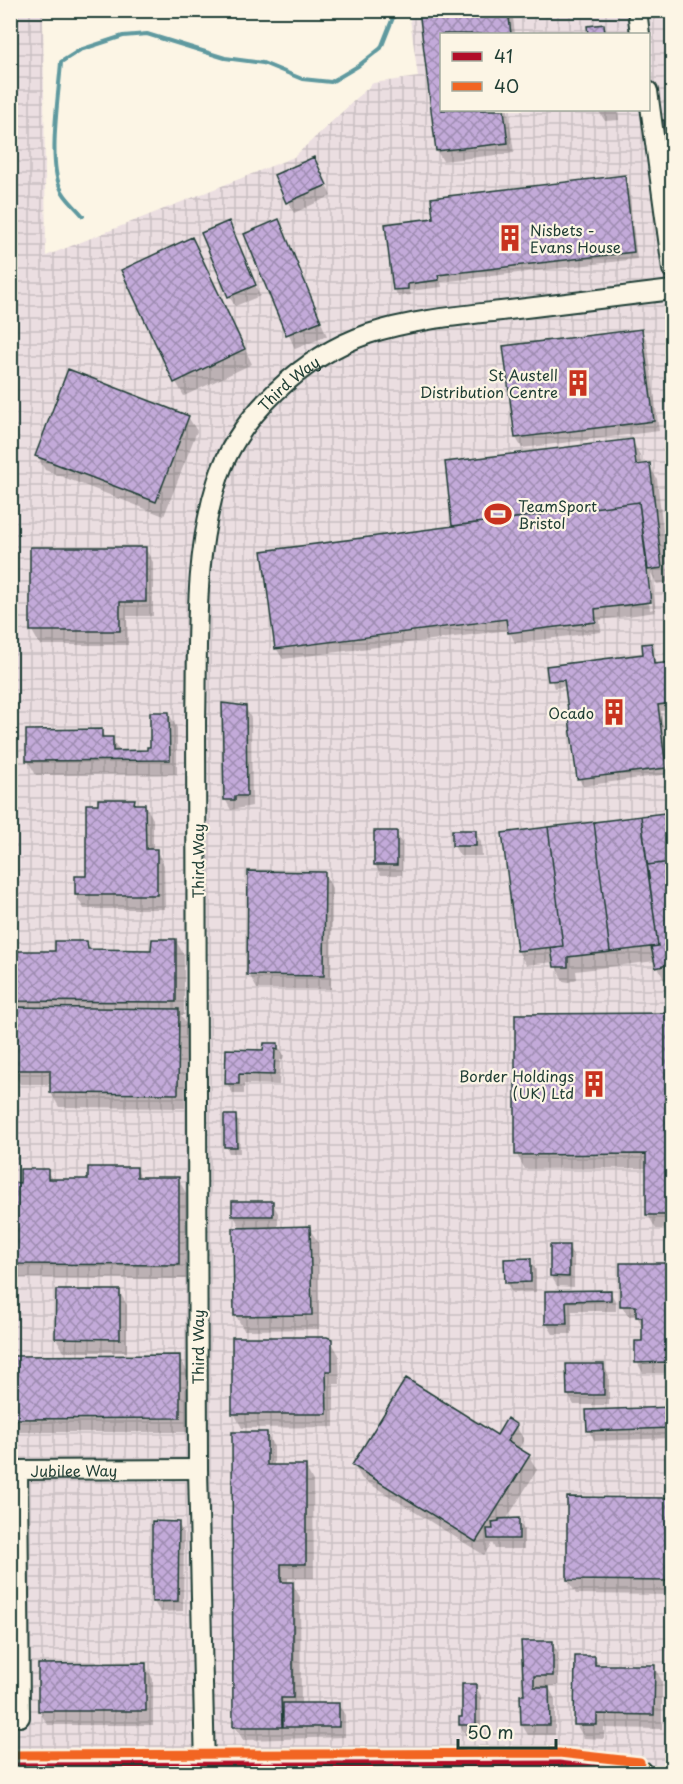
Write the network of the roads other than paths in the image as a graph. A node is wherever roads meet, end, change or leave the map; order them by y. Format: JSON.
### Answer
{"nodes":[{"id":1,"x":637,"y":10,"type":"edge"},
{"id":2,"x":640,"y":33,"type":"edge"},
{"id":3,"x":650,"y":106,"type":"edge"},
{"id":4,"x":672,"y":269,"type":"edge"},
{"id":5,"x":672,"y":290,"type":"edge"},
{"id":6,"x":198,"y":1469,"type":"junction"},
{"id":7,"x":20,"y":1717,"type":"dead end"},
{"id":8,"x":10,"y":1767,"type":"edge"},
{"id":9,"x":205,"y":1768,"type":"junction"},
{"id":10,"x":639,"y":1773,"type":"edge"}],
"edges":[{"from":1,"to":2,"type":"street"},
{"from":3,"to":4,"type":"street"},
{"from":5,"to":6,"type":"street","name":"Third Way"},
{"from":6,"to":7,"type":"street","name":"Jubilee Way"},
{"from":6,"to":9,"type":"street","name":"Third Way"},
{"from":8,"to":9,"type":"highway"},
{"from":9,"to":10,"type":"highway"}]}
